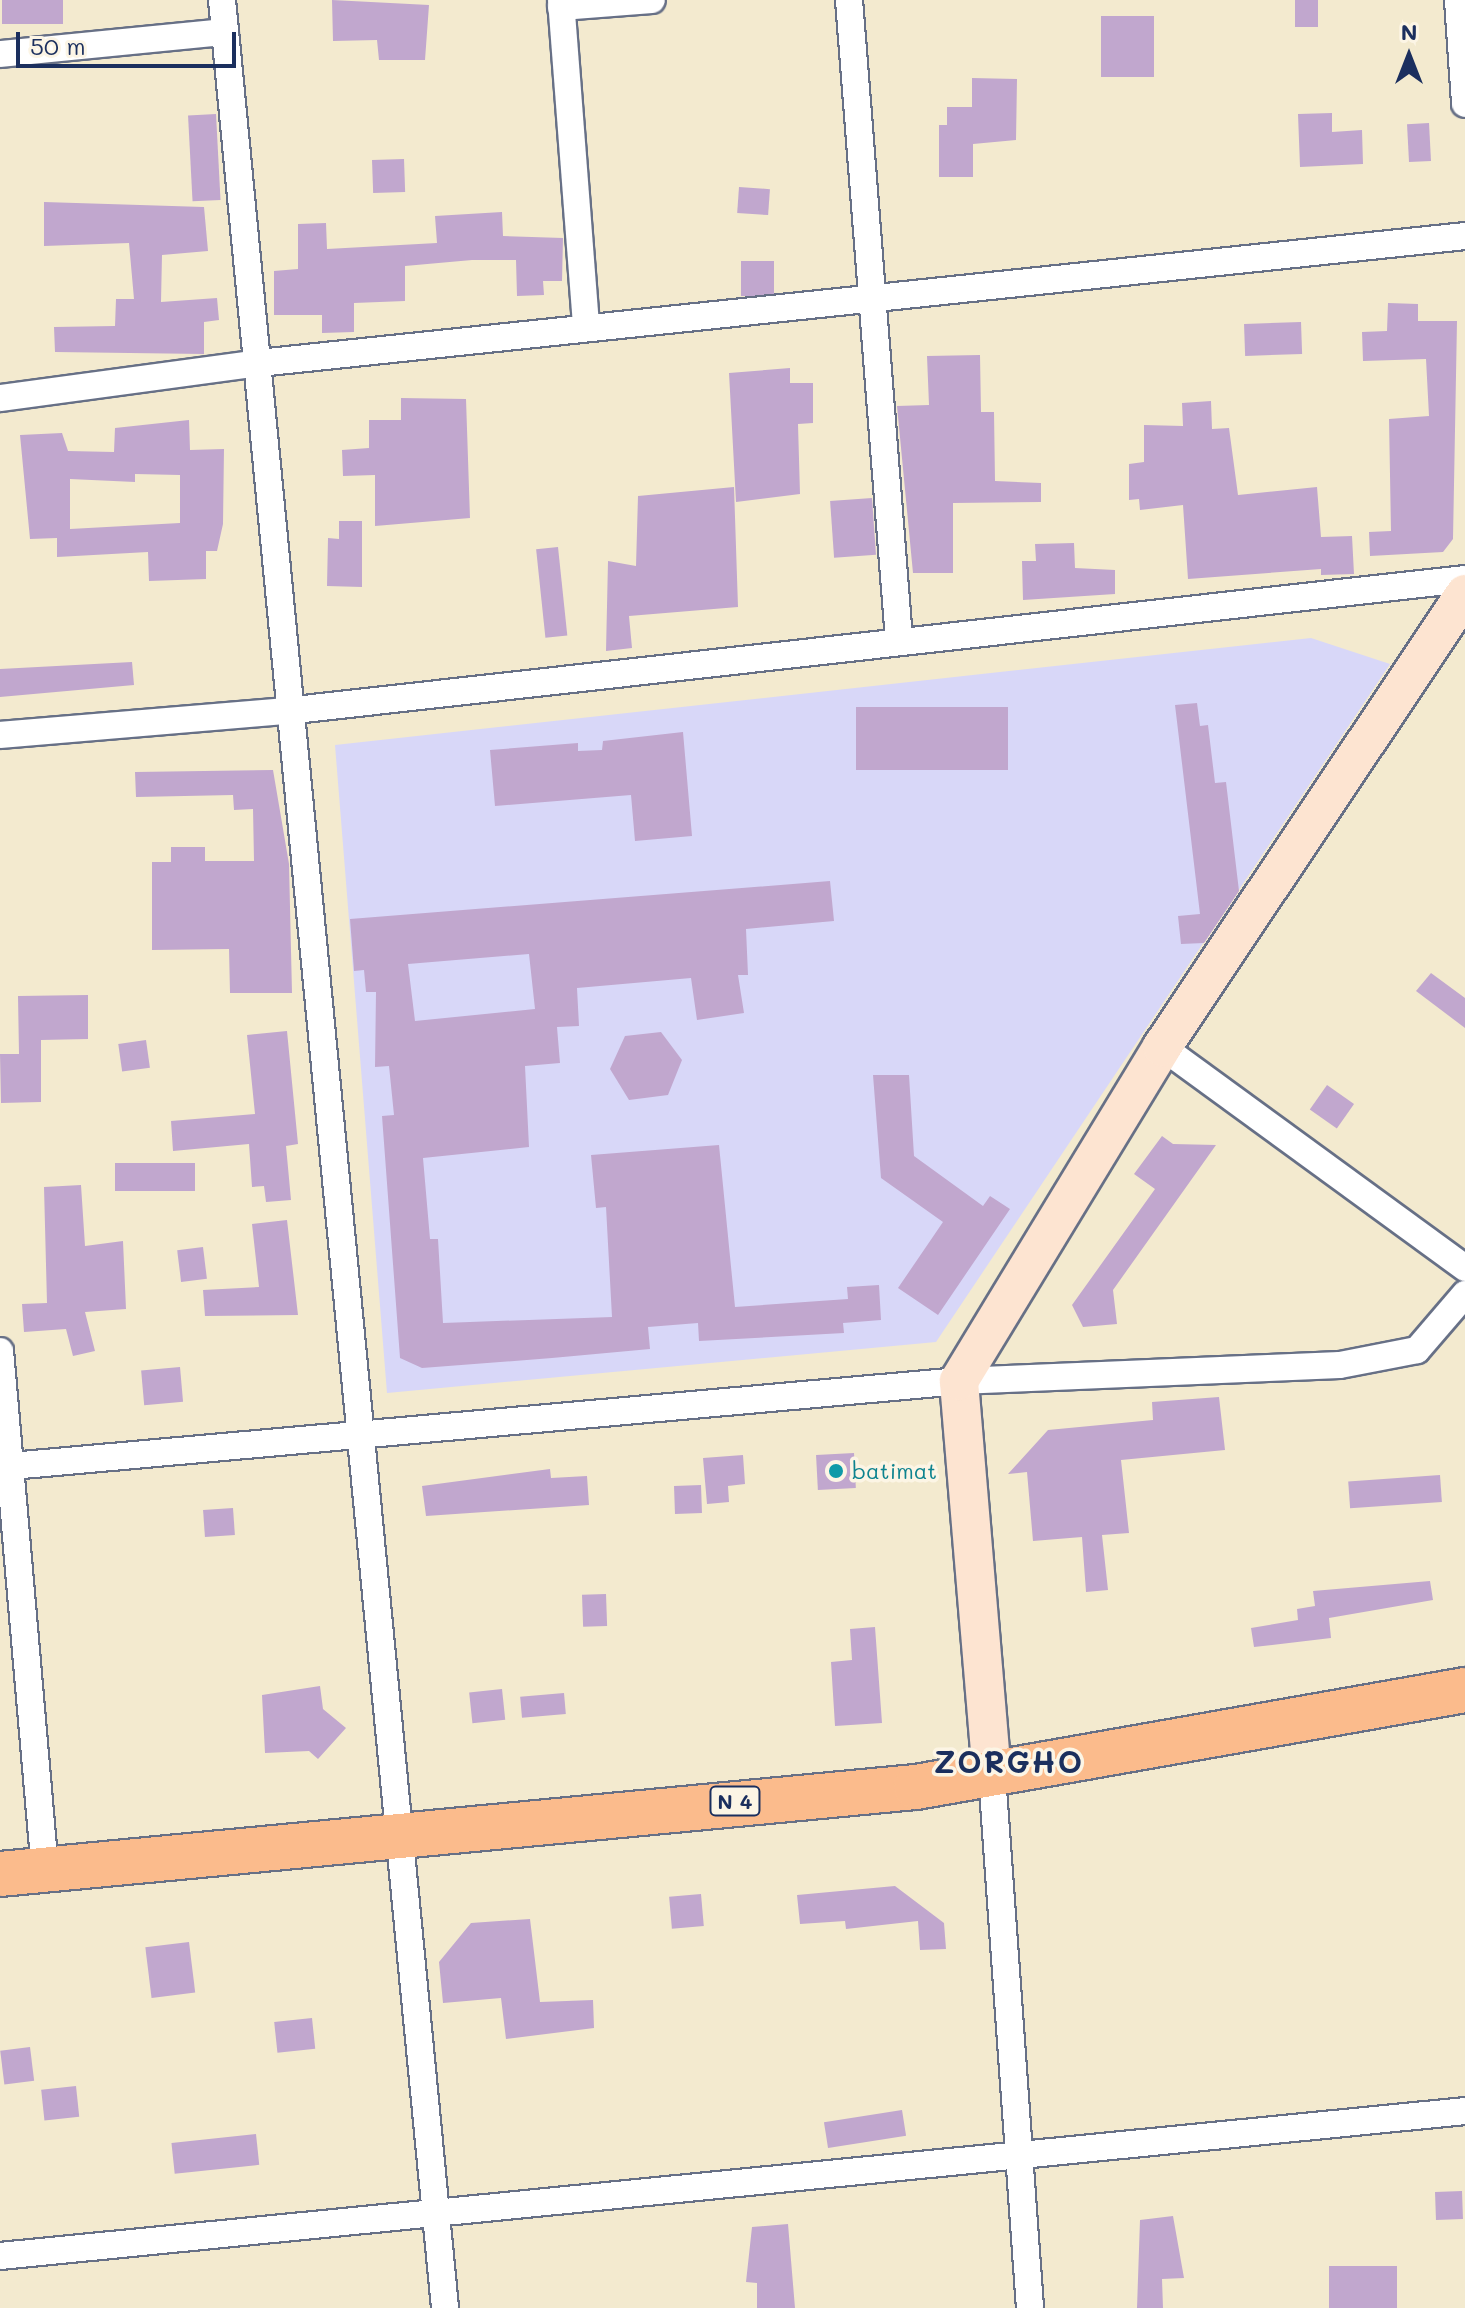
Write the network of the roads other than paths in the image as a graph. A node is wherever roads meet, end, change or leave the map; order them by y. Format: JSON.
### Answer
{"nodes":[{"id":1,"x":222,"y":0,"type":"edge"},
{"id":2,"x":652,"y":0,"type":"edge"},
{"id":3,"x":849,"y":0,"type":"edge"},
{"id":4,"x":1458,"y":0,"type":"edge"},
{"id":5,"x":561,"y":4,"type":"edge"},
{"id":6,"x":225,"y":32,"type":"junction"},
{"id":7,"x":0,"y":54,"type":"edge"},
{"id":8,"x":1465,"y":104,"type":"edge"},
{"id":9,"x":1465,"y":236,"type":"edge"},
{"id":10,"x":873,"y":297,"type":"junction"},
{"id":11,"x":586,"y":328,"type":"junction"},
{"id":12,"x":259,"y":363,"type":"junction"},
{"id":13,"x":0,"y":398,"type":"edge"},
{"id":14,"x":1465,"y":579,"type":"edge"},
{"id":15,"x":1465,"y":594,"type":"edge"},
{"id":16,"x":899,"y":640,"type":"junction"},
{"id":17,"x":295,"y":710,"type":"junction"},
{"id":18,"x":0,"y":735,"type":"edge"},
{"id":19,"x":1162,"y":1047,"type":"junction"},
{"id":20,"x":1465,"y":1268,"type":"edge"},
{"id":21,"x":1465,"y":1294,"type":"edge"},
{"id":22,"x":0,"y":1351,"type":"edge"},
{"id":23,"x":959,"y":1381,"type":"junction"},
{"id":24,"x":362,"y":1440,"type":"junction"},
{"id":25,"x":5,"y":1467,"type":"edge"},
{"id":26,"x":1465,"y":1690,"type":"edge"},
{"id":27,"x":992,"y":1775,"type":"junction"},
{"id":28,"x":400,"y":1835,"type":"junction"},
{"id":29,"x":45,"y":1871,"type":"junction"},
{"id":30,"x":0,"y":1874,"type":"edge"},
{"id":31,"x":1465,"y":2111,"type":"edge"},
{"id":32,"x":1018,"y":2155,"type":"junction"},
{"id":33,"x":435,"y":2212,"type":"junction"},
{"id":34,"x":0,"y":2256,"type":"edge"},
{"id":35,"x":445,"y":2308,"type":"edge"},
{"id":36,"x":1030,"y":2308,"type":"edge"}],
"edges":[{"from":1,"to":6,"type":"street"},
{"from":2,"to":5,"type":"street"},
{"from":3,"to":10,"type":"street"},
{"from":4,"to":8,"type":"street"},
{"from":5,"to":11,"type":"street"},
{"from":6,"to":7,"type":"street"},
{"from":6,"to":12,"type":"street"},
{"from":9,"to":10,"type":"street"},
{"from":10,"to":11,"type":"street"},
{"from":10,"to":16,"type":"street"},
{"from":11,"to":12,"type":"street"},
{"from":12,"to":13,"type":"street"},
{"from":12,"to":17,"type":"street"},
{"from":14,"to":16,"type":"street"},
{"from":15,"to":19,"type":"main road"},
{"from":16,"to":17,"type":"street"},
{"from":17,"to":18,"type":"street"},
{"from":17,"to":24,"type":"street"},
{"from":19,"to":20,"type":"street"},
{"from":19,"to":23,"type":"main road"},
{"from":21,"to":23,"type":"street"},
{"from":22,"to":25,"type":"street"},
{"from":23,"to":24,"type":"street"},
{"from":23,"to":27,"type":"main road"},
{"from":24,"to":25,"type":"street"},
{"from":24,"to":28,"type":"street"},
{"from":25,"to":29,"type":"street"},
{"from":26,"to":27,"type":"highway","number":"N 4"},
{"from":27,"to":28,"type":"highway","number":"N 4"},
{"from":27,"to":32,"type":"street"},
{"from":28,"to":29,"type":"highway","number":"N 4"},
{"from":28,"to":33,"type":"street"},
{"from":29,"to":30,"type":"highway","number":"N 4"},
{"from":31,"to":32,"type":"street"},
{"from":32,"to":33,"type":"street"},
{"from":32,"to":36,"type":"street"},
{"from":33,"to":34,"type":"street"},
{"from":33,"to":35,"type":"street"}]}
